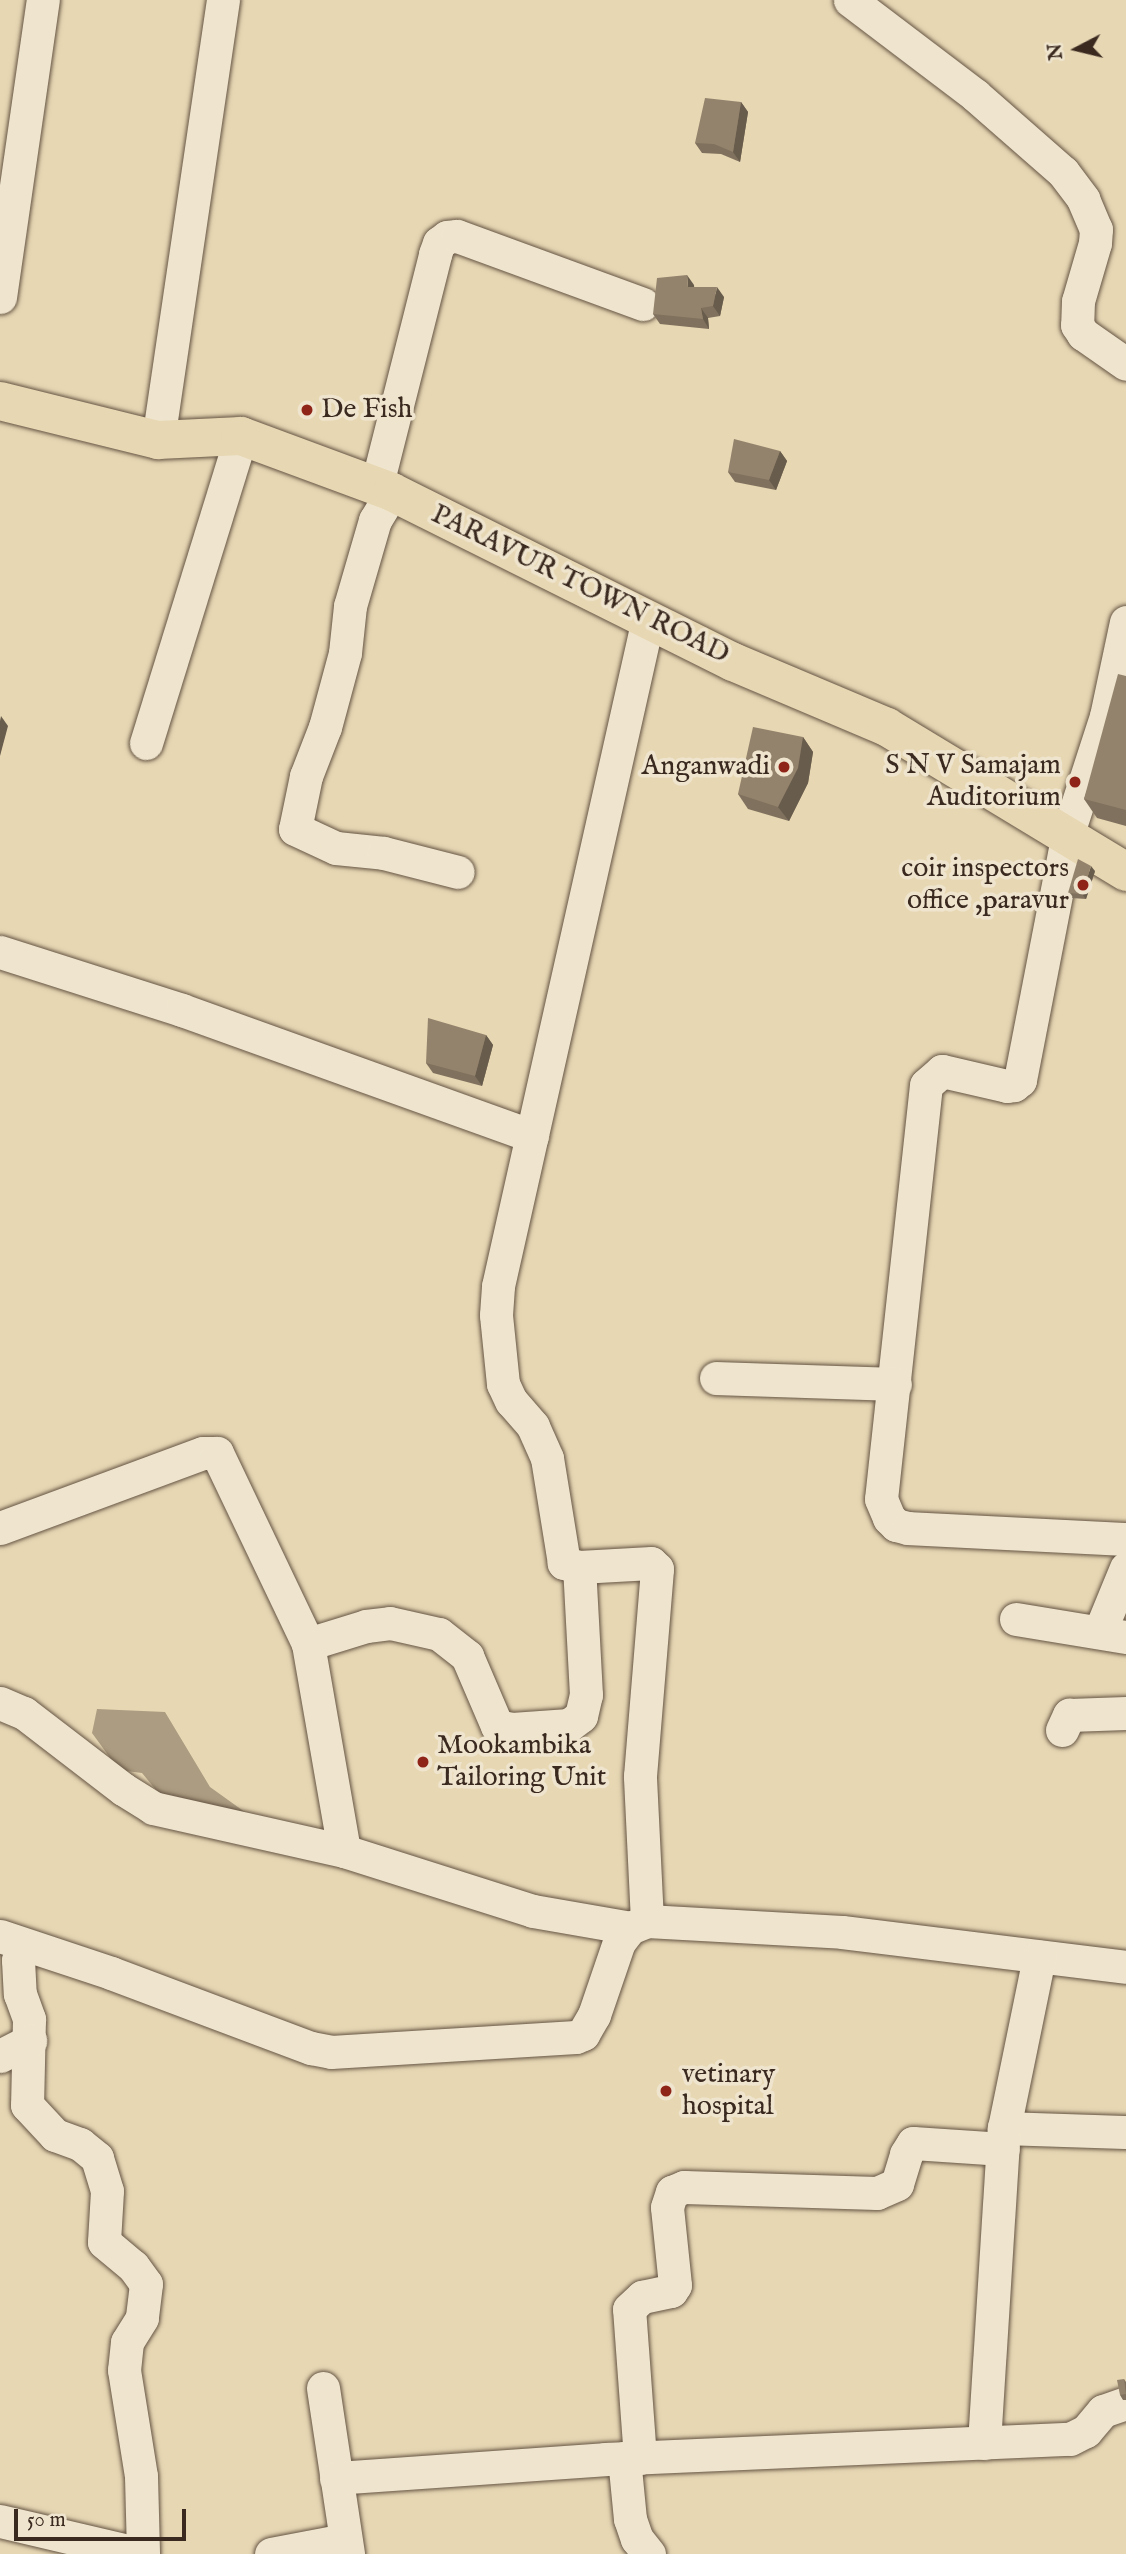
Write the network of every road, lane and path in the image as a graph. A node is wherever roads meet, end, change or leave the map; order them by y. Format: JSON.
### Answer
{"nodes":[{"id":1,"x":43,"y":0,"type":"edge"},
{"id":2,"x":223,"y":0,"type":"edge"},
{"id":3,"x":849,"y":0,"type":"edge"},
{"id":4,"x":0,"y":297,"type":"edge"},
{"id":5,"x":643,"y":304,"type":"dead end"},
{"id":6,"x":1126,"y":364,"type":"edge"},
{"id":7,"x":0,"y":401,"type":"edge"},
{"id":8,"x":241,"y":436,"type":"junction"},
{"id":9,"x":158,"y":440,"type":"junction"},
{"id":10,"x":384,"y":490,"type":"junction"},
{"id":11,"x":648,"y":619,"type":"junction"},
{"id":12,"x":1126,"y":622,"type":"edge"},
{"id":13,"x":146,"y":743,"type":"dead end"},
{"id":14,"x":1068,"y":834,"type":"junction"},
{"id":15,"x":458,"y":872,"type":"dead end"},
{"id":16,"x":1126,"y":872,"type":"edge"},
{"id":17,"x":0,"y":951,"type":"edge"},
{"id":18,"x":532,"y":1136,"type":"junction"},
{"id":19,"x":716,"y":1378,"type":"dead end"},
{"id":20,"x":895,"y":1384,"type":"junction"},
{"id":21,"x":0,"y":1528,"type":"edge"},
{"id":22,"x":1126,"y":1539,"type":"edge"},
{"id":23,"x":579,"y":1567,"type":"junction"},
{"id":24,"x":1126,"y":1568,"type":"edge"},
{"id":25,"x":1016,"y":1619,"type":"dead end"},
{"id":26,"x":1113,"y":1634,"type":"edge"},
{"id":27,"x":308,"y":1644,"type":"junction"},
{"id":28,"x":0,"y":1703,"type":"edge"},
{"id":29,"x":1126,"y":1713,"type":"edge"},
{"id":30,"x":1062,"y":1730,"type":"dead end"},
{"id":31,"x":344,"y":1851,"type":"junction"},
{"id":32,"x":639,"y":1924,"type":"junction"},
{"id":33,"x":12,"y":1940,"type":"edge"},
{"id":34,"x":1038,"y":1957,"type":"junction"},
{"id":35,"x":1126,"y":1967,"type":"edge"},
{"id":36,"x":30,"y":2041,"type":"junction"},
{"id":37,"x":0,"y":2056,"type":"edge"},
{"id":38,"x":1126,"y":2132,"type":"edge"},
{"id":39,"x":1004,"y":2138,"type":"junction"},
{"id":40,"x":323,"y":2388,"type":"dead end"},
{"id":41,"x":1126,"y":2403,"type":"edge"},
{"id":42,"x":984,"y":2443,"type":"junction"},
{"id":43,"x":632,"y":2458,"type":"junction"},
{"id":44,"x":336,"y":2478,"type":"junction"},
{"id":45,"x":0,"y":2521,"type":"edge"},
{"id":46,"x":346,"y":2547,"type":"edge"},
{"id":47,"x":142,"y":2554,"type":"edge"},
{"id":48,"x":271,"y":2554,"type":"edge"},
{"id":49,"x":649,"y":2554,"type":"edge"}],
"edges":[{"from":1,"to":4,"type":"street"},
{"from":2,"to":9,"type":"street"},
{"from":3,"to":6,"type":"street"},
{"from":5,"to":10,"type":"street"},
{"from":7,"to":9,"type":"main road","name":"PARAVUR TOWN ROAD"},
{"from":8,"to":9,"type":"main road","name":"PARAVUR TOWN ROAD"},
{"from":8,"to":10,"type":"main road","name":"PARAVUR TOWN ROAD"},
{"from":8,"to":13,"type":"street"},
{"from":10,"to":11,"type":"main road","name":"PARAVUR TOWN ROAD"},
{"from":10,"to":15,"type":"street"},
{"from":11,"to":14,"type":"main road","name":"PARAVUR TOWN ROAD"},
{"from":11,"to":18,"type":"street"},
{"from":12,"to":14,"type":"street"},
{"from":14,"to":16,"type":"main road","name":"PARAVUR TOWN ROAD"},
{"from":14,"to":20,"type":"street"},
{"from":17,"to":18,"type":"street"},
{"from":18,"to":23,"type":"street"},
{"from":19,"to":20,"type":"street"},
{"from":20,"to":22,"type":"street"},
{"from":21,"to":27,"type":"street"},
{"from":23,"to":27,"type":"street"},
{"from":23,"to":32,"type":"street"},
{"from":24,"to":26,"type":"street"},
{"from":25,"to":26,"type":"street"},
{"from":27,"to":31,"type":"street"},
{"from":28,"to":31,"type":"street"},
{"from":29,"to":30,"type":"street"},
{"from":31,"to":32,"type":"street"},
{"from":32,"to":33,"type":"street"},
{"from":32,"to":34,"type":"street"},
{"from":33,"to":36,"type":"street"},
{"from":34,"to":35,"type":"street"},
{"from":34,"to":39,"type":"street"},
{"from":36,"to":37,"type":"street"},
{"from":36,"to":47,"type":"street"},
{"from":38,"to":39,"type":"street"},
{"from":39,"to":42,"type":"street"},
{"from":39,"to":43,"type":"street"},
{"from":40,"to":44,"type":"street"},
{"from":41,"to":42,"type":"street"},
{"from":42,"to":43,"type":"street"},
{"from":43,"to":44,"type":"street"},
{"from":43,"to":49,"type":"street"},
{"from":44,"to":46,"type":"street"},
{"from":45,"to":47,"type":"street"},
{"from":46,"to":48,"type":"street"}]}
